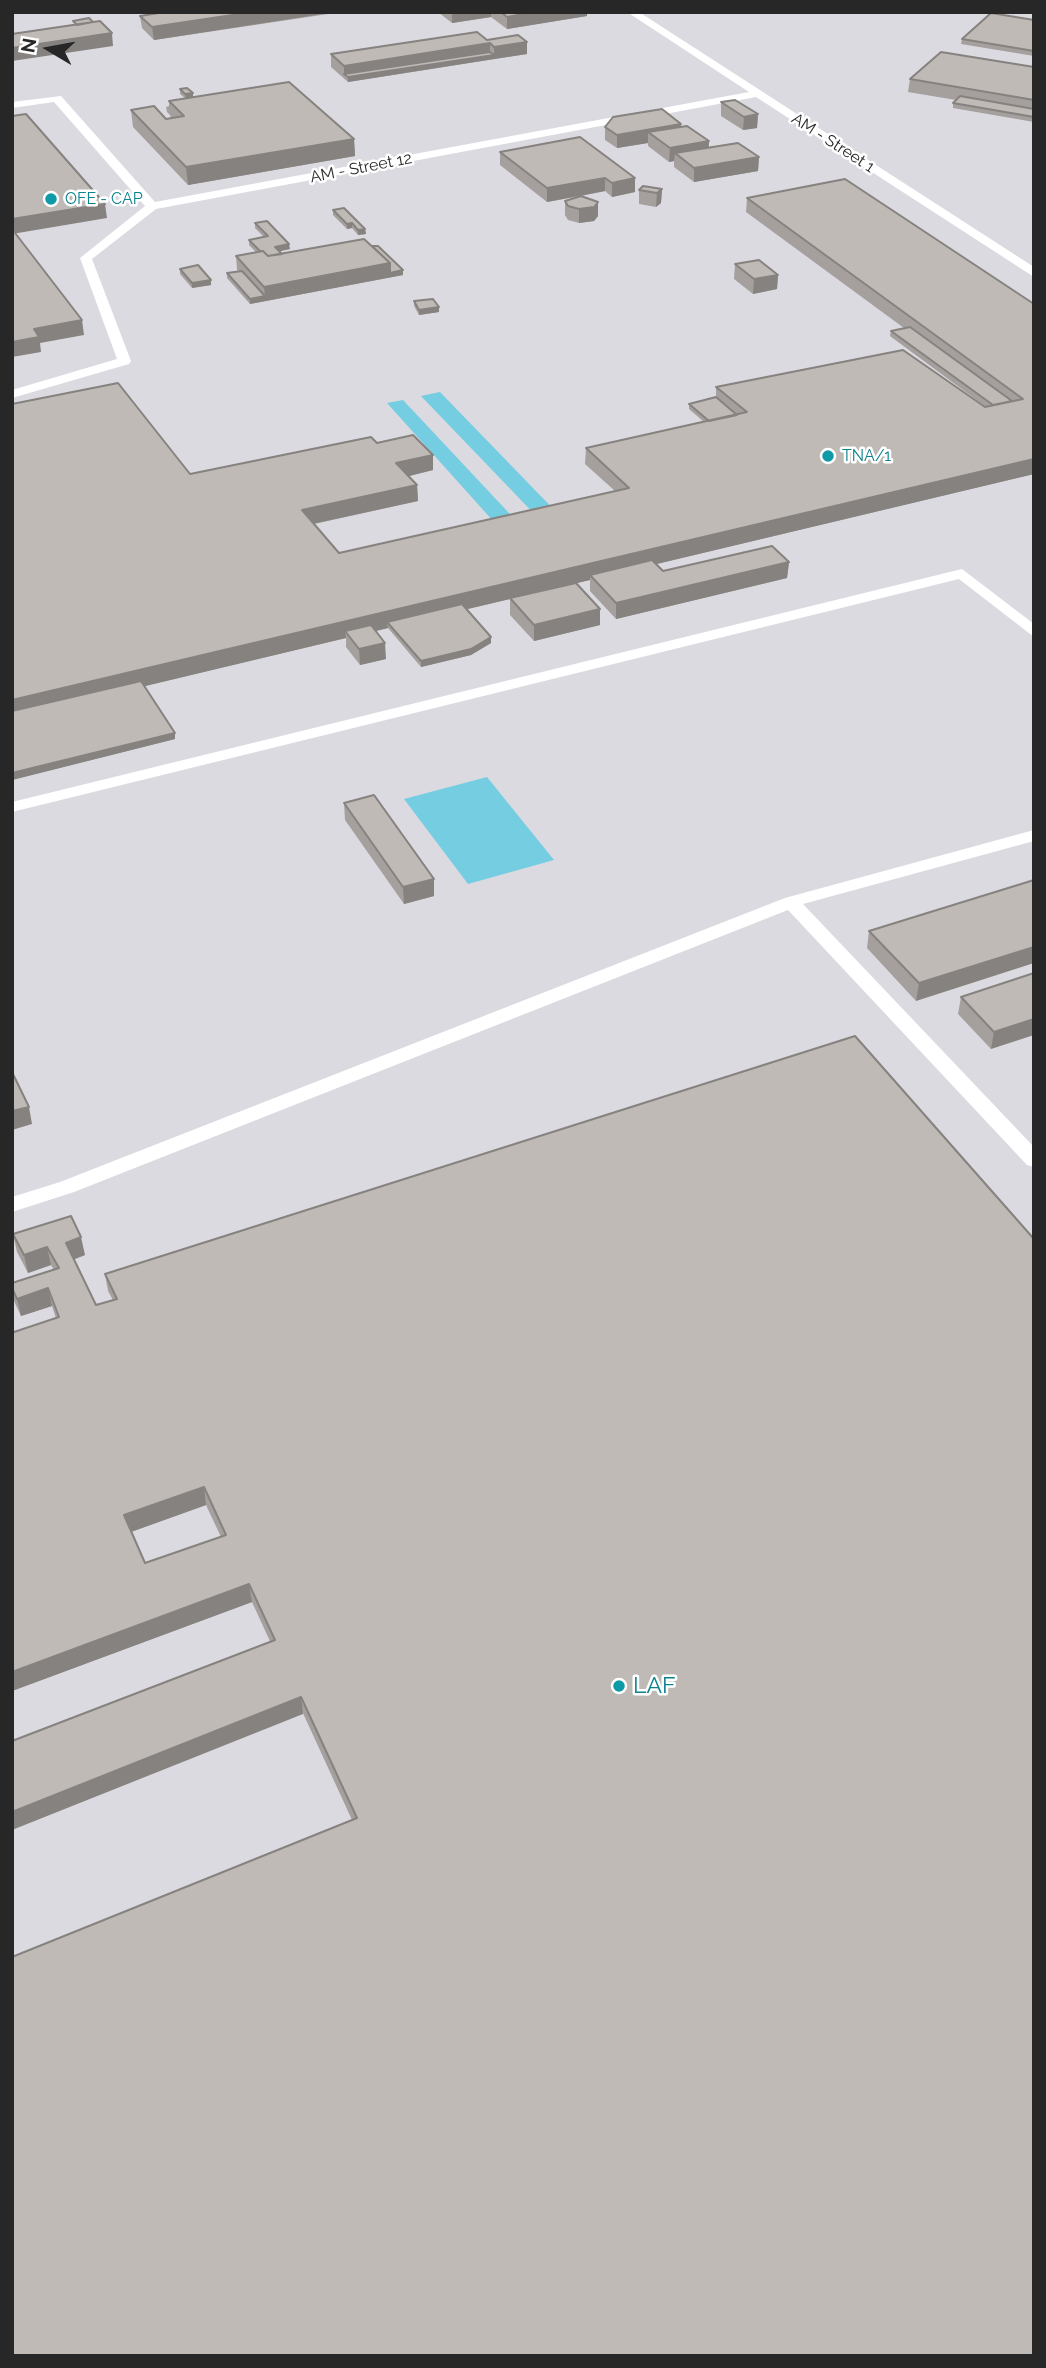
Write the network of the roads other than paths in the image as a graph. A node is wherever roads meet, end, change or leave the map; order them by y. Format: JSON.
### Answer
{"nodes":[{"id":1,"x":632,"y":12,"type":"edge"},
{"id":2,"x":757,"y":94,"type":"junction"},
{"id":3,"x":12,"y":105,"type":"edge"},
{"id":4,"x":152,"y":206,"type":"junction"},
{"id":5,"x":1034,"y":273,"type":"edge"},
{"id":6,"x":12,"y":394,"type":"edge"},
{"id":7,"x":1034,"y":632,"type":"edge"},
{"id":8,"x":12,"y":807,"type":"edge"},
{"id":9,"x":1034,"y":835,"type":"edge"},
{"id":10,"x":791,"y":902,"type":"junction"},
{"id":11,"x":1034,"y":1160,"type":"edge"},
{"id":12,"x":12,"y":1205,"type":"edge"}],
"edges":[{"from":1,"to":2,"type":"lane","name":"AM - Street 1"},
{"from":2,"to":4,"type":"lane","name":"AM - Street 12"},
{"from":2,"to":5,"type":"lane","name":"AM - Street 1"},
{"from":3,"to":4,"type":"lane"},
{"from":4,"to":6,"type":"lane"},
{"from":7,"to":8,"type":"lane"},
{"from":9,"to":10,"type":"lane"},
{"from":10,"to":11,"type":"lane"},
{"from":10,"to":12,"type":"lane"}]}
